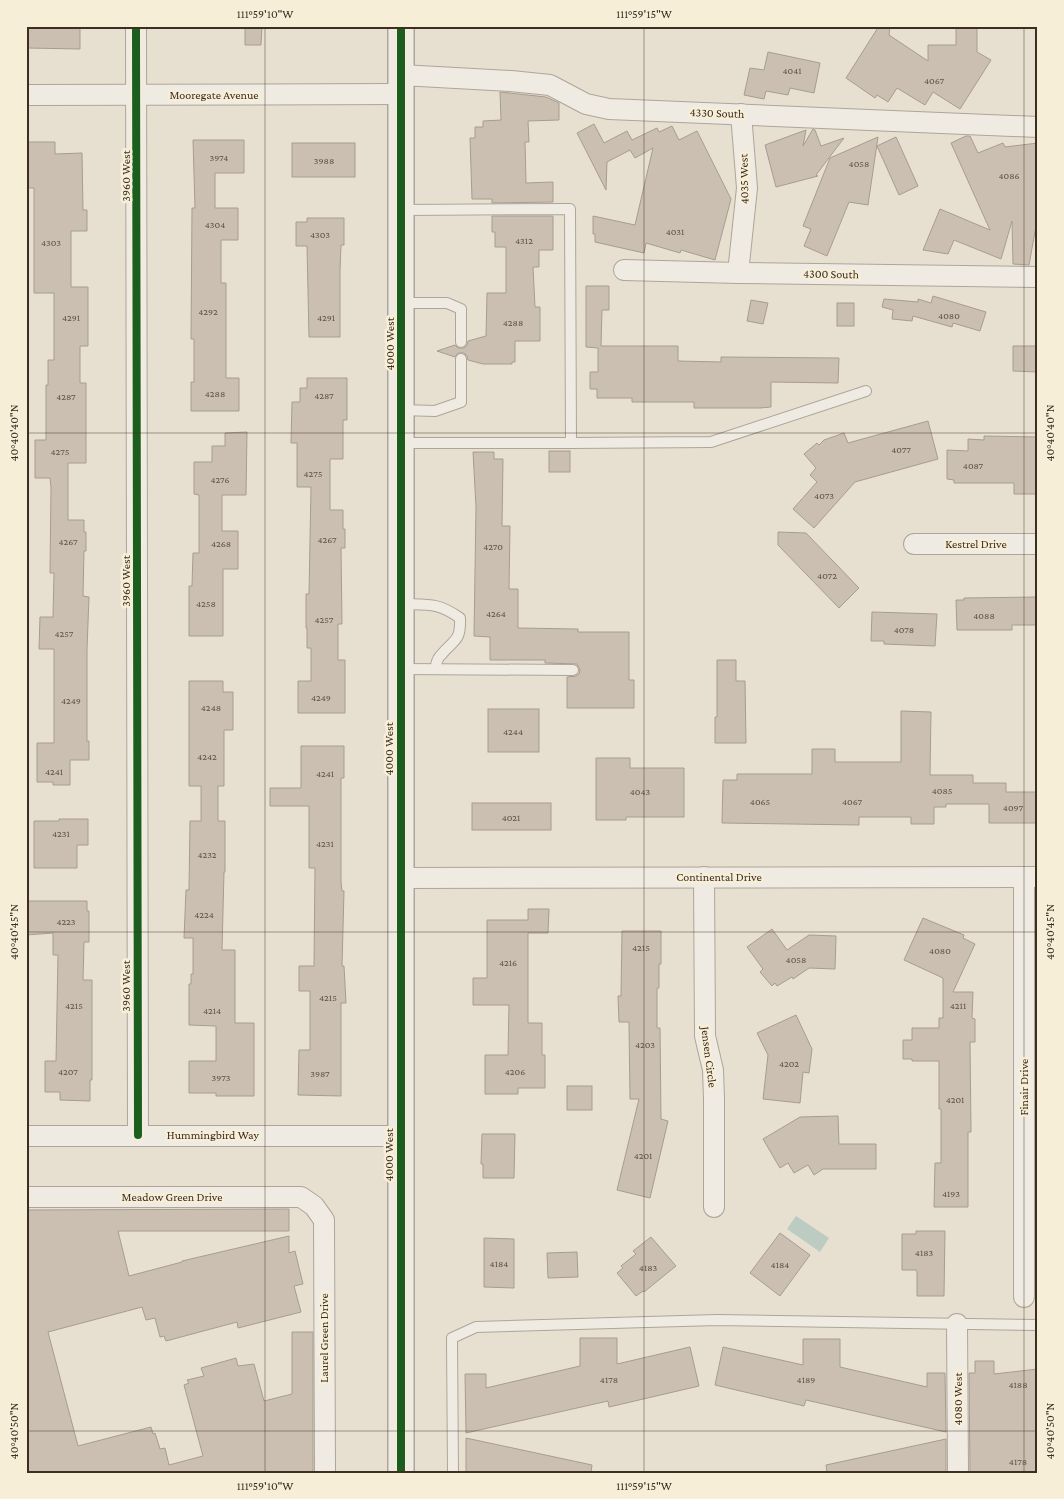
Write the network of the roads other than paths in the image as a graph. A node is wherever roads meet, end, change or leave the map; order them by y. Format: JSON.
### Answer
{"nodes":[{"id":1,"x":136,"y":26,"type":"edge"},
{"id":2,"x":401,"y":26,"type":"edge"},
{"id":3,"x":401,"y":84,"type":"junction"},
{"id":4,"x":26,"y":95,"type":"edge"},
{"id":5,"x":137,"y":95,"type":"junction"},
{"id":6,"x":741,"y":114,"type":"junction"},
{"id":7,"x":1038,"y":127,"type":"edge"},
{"id":8,"x":401,"y":210,"type":"junction"},
{"id":9,"x":624,"y":270,"type":"dead end"},
{"id":10,"x":738,"y":273,"type":"junction"},
{"id":11,"x":1038,"y":277,"type":"edge"},
{"id":12,"x":401,"y":303,"type":"junction"},
{"id":13,"x":462,"y":342,"type":"dead end"},
{"id":14,"x":462,"y":359,"type":"dead end"},
{"id":15,"x":866,"y":391,"type":"dead end"},
{"id":16,"x":401,"y":410,"type":"junction"},
{"id":17,"x":401,"y":443,"type":"junction"},
{"id":18,"x":571,"y":443,"type":"junction"},
{"id":19,"x":914,"y":544,"type":"dead end"},
{"id":20,"x":1038,"y":544,"type":"edge"},
{"id":21,"x":401,"y":604,"type":"junction"},
{"id":22,"x":401,"y":669,"type":"junction"},
{"id":23,"x":435,"y":670,"type":"junction"},
{"id":24,"x":572,"y":670,"type":"dead end"},
{"id":25,"x":400,"y":878,"type":"junction"},
{"id":26,"x":704,"y":878,"type":"junction"},
{"id":27,"x":1031,"y":878,"type":"edge"},
{"id":28,"x":138,"y":1135,"type":"junction"},
{"id":29,"x":26,"y":1136,"type":"edge"},
{"id":30,"x":400,"y":1136,"type":"junction"},
{"id":31,"x":26,"y":1197,"type":"edge"},
{"id":32,"x":314,"y":1206,"type":"joint"},
{"id":33,"x":714,"y":1207,"type":"dead end"},
{"id":34,"x":1024,"y":1297,"type":"dead end"},
{"id":35,"x":957,"y":1324,"type":"junction"},
{"id":36,"x":1038,"y":1325,"type":"edge"},
{"id":37,"x":326,"y":1473,"type":"edge"},
{"id":38,"x":401,"y":1473,"type":"edge"},
{"id":39,"x":452,"y":1473,"type":"edge"},
{"id":40,"x":958,"y":1473,"type":"edge"}],
"edges":[{"from":1,"to":5,"type":"street","name":"3960 West"},
{"from":2,"to":3,"type":"street","name":"4000 West"},
{"from":3,"to":5,"type":"street","name":"Mooregate Avenue"},
{"from":3,"to":6,"type":"street","name":"4330 South"},
{"from":3,"to":8,"type":"street","name":"4000 West"},
{"from":4,"to":5,"type":"street","name":"Mooregate Avenue"},
{"from":5,"to":28,"type":"street","name":"3960 West"},
{"from":6,"to":7,"type":"street","name":"4330 South"},
{"from":6,"to":10,"type":"street","name":"4035 West"},
{"from":8,"to":12,"type":"street","name":"4000 West"},
{"from":8,"to":18,"type":"lane"},
{"from":9,"to":10,"type":"street","name":"4300 South"},
{"from":10,"to":11,"type":"street","name":"4300 South"},
{"from":12,"to":13,"type":"lane"},
{"from":12,"to":16,"type":"street","name":"4000 West"},
{"from":14,"to":16,"type":"lane"},
{"from":15,"to":18,"type":"lane"},
{"from":16,"to":17,"type":"street","name":"4000 West"},
{"from":17,"to":18,"type":"lane"},
{"from":17,"to":21,"type":"street","name":"4000 West"},
{"from":19,"to":20,"type":"street","name":"Kestrel Drive"},
{"from":21,"to":22,"type":"street","name":"4000 West"},
{"from":21,"to":23,"type":"lane"},
{"from":22,"to":23,"type":"lane"},
{"from":22,"to":25,"type":"street","name":"4000 West"},
{"from":23,"to":24,"type":"lane"},
{"from":25,"to":26,"type":"street","name":"Continental Drive"},
{"from":25,"to":30,"type":"street","name":"4000 West"},
{"from":26,"to":27,"type":"street","name":"Continental Drive"},
{"from":26,"to":33,"type":"street","name":"Jensen Circle"},
{"from":27,"to":34,"type":"street","name":"Finair Drive"},
{"from":28,"to":29,"type":"street","name":"Hummingbird Way"},
{"from":28,"to":30,"type":"street","name":"Hummingbird Way"},
{"from":30,"to":38,"type":"street","name":"4000 West"},
{"from":31,"to":32,"type":"street","name":"Meadow Green Drive"},
{"from":32,"to":37,"type":"street","name":"Laurel Green Drive"},
{"from":35,"to":36,"type":"lane"},
{"from":35,"to":39,"type":"lane"},
{"from":35,"to":40,"type":"street","name":"4080 West"}]}
